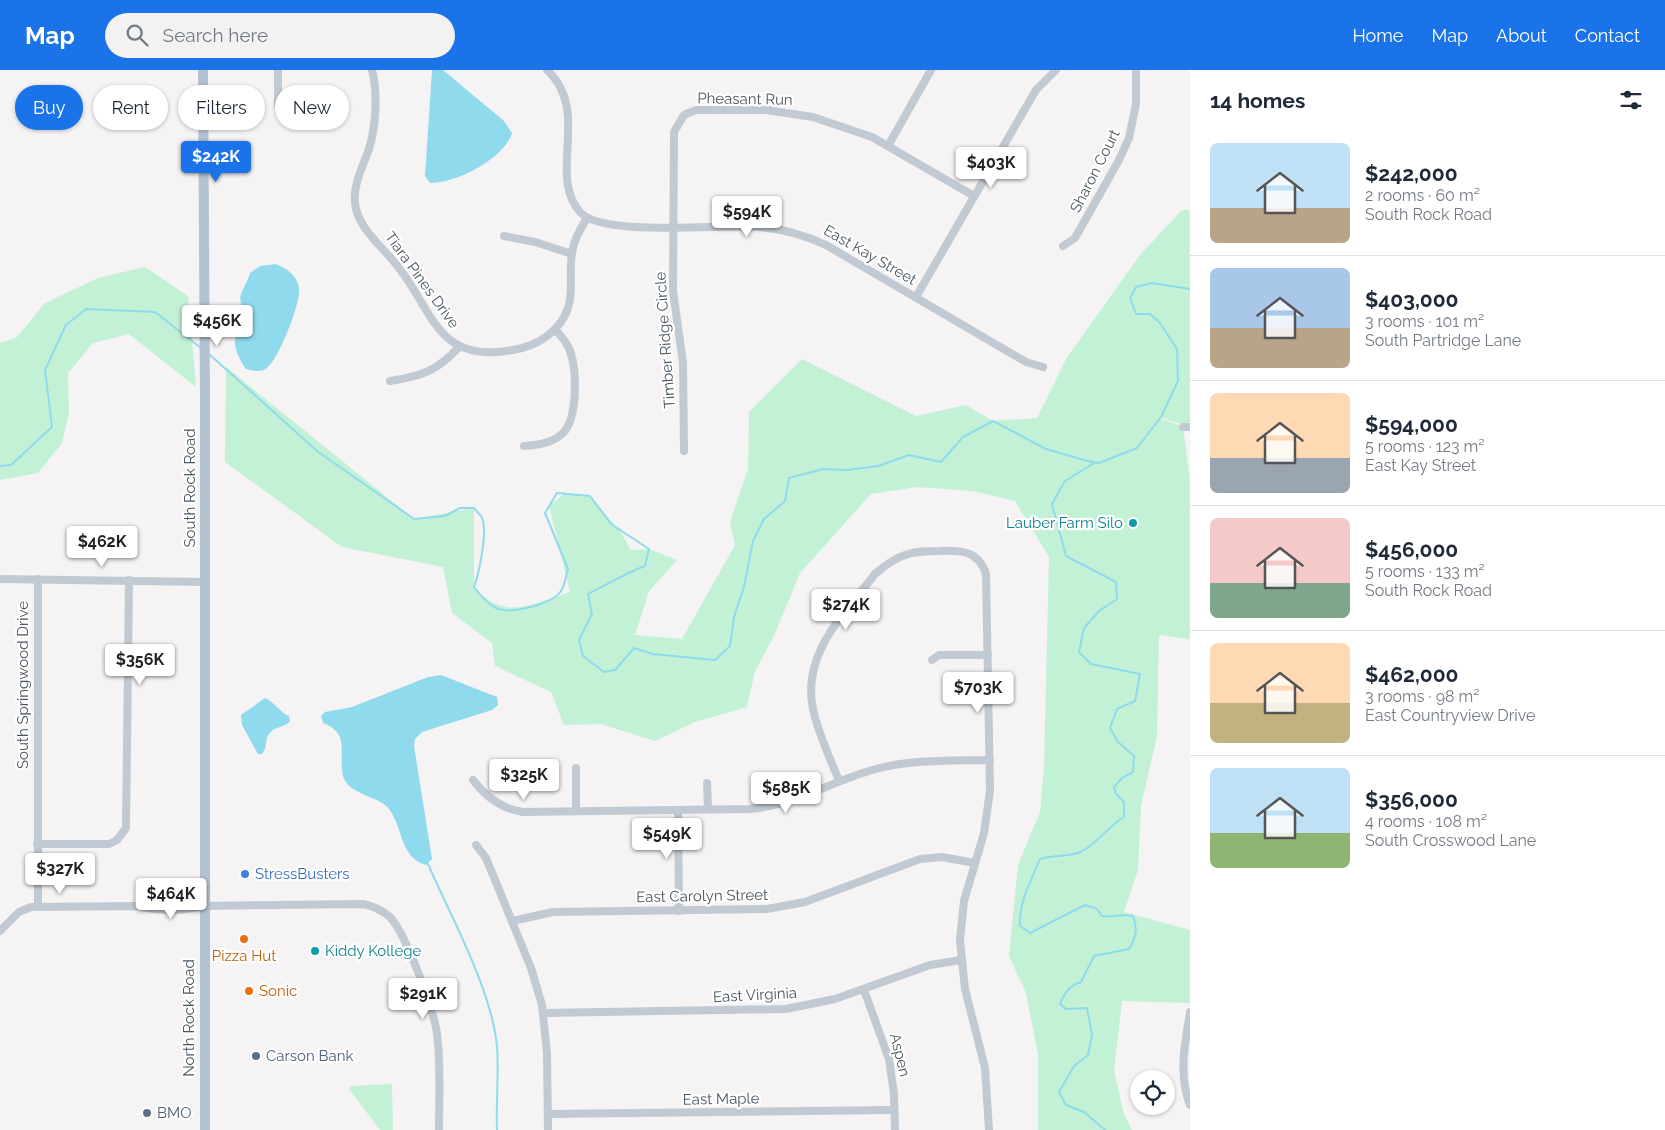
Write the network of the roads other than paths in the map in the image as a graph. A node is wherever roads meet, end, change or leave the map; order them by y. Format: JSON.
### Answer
{"nodes":[{"id":1,"x":203,"y":70,"type":"edge"},
{"id":2,"x":278,"y":70,"type":"edge"},
{"id":3,"x":372,"y":70,"type":"edge"},
{"id":4,"x":548,"y":70,"type":"edge"},
{"id":5,"x":931,"y":70,"type":"edge"},
{"id":6,"x":1056,"y":70,"type":"edge"},
{"id":7,"x":1136,"y":70,"type":"edge"},
{"id":8,"x":278,"y":85,"type":"edge"},
{"id":9,"x":679,"y":120,"type":"joint"},
{"id":10,"x":888,"y":146,"type":"junction"},
{"id":11,"x":974,"y":196,"type":"junction"},
{"id":12,"x":587,"y":218,"type":"junction"},
{"id":13,"x":673,"y":226,"type":"junction"},
{"id":14,"x":504,"y":236,"type":"dead end"},
{"id":15,"x":1063,"y":246,"type":"dead end"},
{"id":16,"x":572,"y":254,"type":"junction"},
{"id":17,"x":916,"y":297,"type":"junction"},
{"id":18,"x":555,"y":329,"type":"junction"},
{"id":19,"x":459,"y":347,"type":"junction"},
{"id":20,"x":1043,"y":367,"type":"dead end"},
{"id":21,"x":390,"y":381,"type":"dead end"},
{"id":22,"x":524,"y":446,"type":"dead end"},
{"id":23,"x":684,"y":452,"type":"dead end"},
{"id":24,"x":0,"y":579,"type":"edge"},
{"id":25,"x":38,"y":579,"type":"junction"},
{"id":26,"x":129,"y":580,"type":"junction"},
{"id":27,"x":204,"y":582,"type":"junction"},
{"id":28,"x":988,"y":655,"type":"junction"},
{"id":29,"x":932,"y":660,"type":"dead end"},
{"id":30,"x":990,"y":760,"type":"junction"},
{"id":31,"x":576,"y":768,"type":"dead end"},
{"id":32,"x":473,"y":780,"type":"dead end"},
{"id":33,"x":839,"y":781,"type":"junction"},
{"id":34,"x":707,"y":783,"type":"dead end"},
{"id":35,"x":708,"y":809,"type":"junction"},
{"id":36,"x":678,"y":810,"type":"junction"},
{"id":37,"x":576,"y":811,"type":"junction"},
{"id":38,"x":37,"y":844,"type":"junction"},
{"id":39,"x":476,"y":845,"type":"dead end"},
{"id":40,"x":975,"y":863,"type":"junction"},
{"id":41,"x":38,"y":906,"type":"junction"},
{"id":42,"x":204,"y":906,"type":"junction"},
{"id":43,"x":679,"y":910,"type":"junction"},
{"id":44,"x":512,"y":921,"type":"junction"},
{"id":45,"x":0,"y":931,"type":"edge"},
{"id":46,"x":961,"y":960,"type":"junction"},
{"id":47,"x":864,"y":990,"type":"junction"},
{"id":48,"x":1190,"y":1012,"type":"edge"},
{"id":49,"x":543,"y":1014,"type":"junction"},
{"id":50,"x":1188,"y":1036,"type":"edge"},
{"id":51,"x":1190,"y":1105,"type":"edge"},
{"id":52,"x":894,"y":1110,"type":"junction"},
{"id":53,"x":548,"y":1114,"type":"junction"},
{"id":54,"x":205,"y":1130,"type":"edge"},
{"id":55,"x":440,"y":1130,"type":"edge"},
{"id":56,"x":548,"y":1130,"type":"edge"},
{"id":57,"x":894,"y":1130,"type":"edge"},
{"id":58,"x":989,"y":1130,"type":"edge"}],
"edges":[{"from":1,"to":27,"type":"main road","name":"South Rock Road"},
{"from":2,"to":8,"type":"street"},
{"from":3,"to":19,"type":"street","name":"Tiara Pines Drive"},
{"from":4,"to":12,"type":"street"},
{"from":5,"to":10,"type":"street"},
{"from":6,"to":11,"type":"street"},
{"from":7,"to":15,"type":"street","name":"Sharon Court"},
{"from":9,"to":10,"type":"street","name":"Pheasant Run"},
{"from":9,"to":13,"type":"street","name":"Timber Ridge Circle"},
{"from":10,"to":11,"type":"street","name":"Pheasant Run"},
{"from":11,"to":17,"type":"street"},
{"from":12,"to":13,"type":"street","name":"East Kay Street"},
{"from":12,"to":16,"type":"street","name":"Tiara Pines Drive"},
{"from":13,"to":17,"type":"street","name":"East Kay Street"},
{"from":13,"to":23,"type":"street","name":"Timber Ridge Circle"},
{"from":14,"to":16,"type":"street"},
{"from":16,"to":18,"type":"street","name":"Tiara Pines Drive"},
{"from":17,"to":20,"type":"street","name":"East Kay Street"},
{"from":18,"to":19,"type":"street","name":"Tiara Pines Drive"},
{"from":18,"to":22,"type":"street"},
{"from":19,"to":21,"type":"street"},
{"from":24,"to":25,"type":"street"},
{"from":25,"to":26,"type":"street"},
{"from":25,"to":38,"type":"street","name":"South Springwood Drive"},
{"from":26,"to":27,"type":"street"},
{"from":26,"to":38,"type":"street"},
{"from":27,"to":42,"type":"main road","name":"South Rock Road"},
{"from":28,"to":29,"type":"street"},
{"from":28,"to":30,"type":"street"},
{"from":28,"to":33,"type":"street"},
{"from":30,"to":33,"type":"street"},
{"from":30,"to":40,"type":"street"},
{"from":31,"to":37,"type":"street"},
{"from":32,"to":37,"type":"street"},
{"from":33,"to":35,"type":"street"},
{"from":34,"to":35,"type":"street"},
{"from":35,"to":36,"type":"street"},
{"from":36,"to":37,"type":"street"},
{"from":36,"to":43,"type":"street"},
{"from":38,"to":41,"type":"street","name":"South Springwood Drive"},
{"from":39,"to":44,"type":"street"},
{"from":40,"to":43,"type":"street","name":"East Carolyn Street"},
{"from":40,"to":46,"type":"street"},
{"from":41,"to":42,"type":"street"},
{"from":41,"to":45,"type":"street"},
{"from":42,"to":54,"type":"main road","name":"North Rock Road"},
{"from":42,"to":55,"type":"street"},
{"from":43,"to":44,"type":"street","name":"East Carolyn Street"},
{"from":44,"to":49,"type":"street"},
{"from":46,"to":47,"type":"street","name":"East Virginia"},
{"from":46,"to":58,"type":"street"},
{"from":47,"to":49,"type":"street","name":"East Virginia"},
{"from":47,"to":52,"type":"street","name":"Aspen"},
{"from":48,"to":50,"type":"street"},
{"from":49,"to":53,"type":"street"},
{"from":50,"to":51,"type":"street"},
{"from":52,"to":53,"type":"street","name":"East Maple"},
{"from":52,"to":57,"type":"street","name":"Aspen"},
{"from":53,"to":56,"type":"street"}]}
